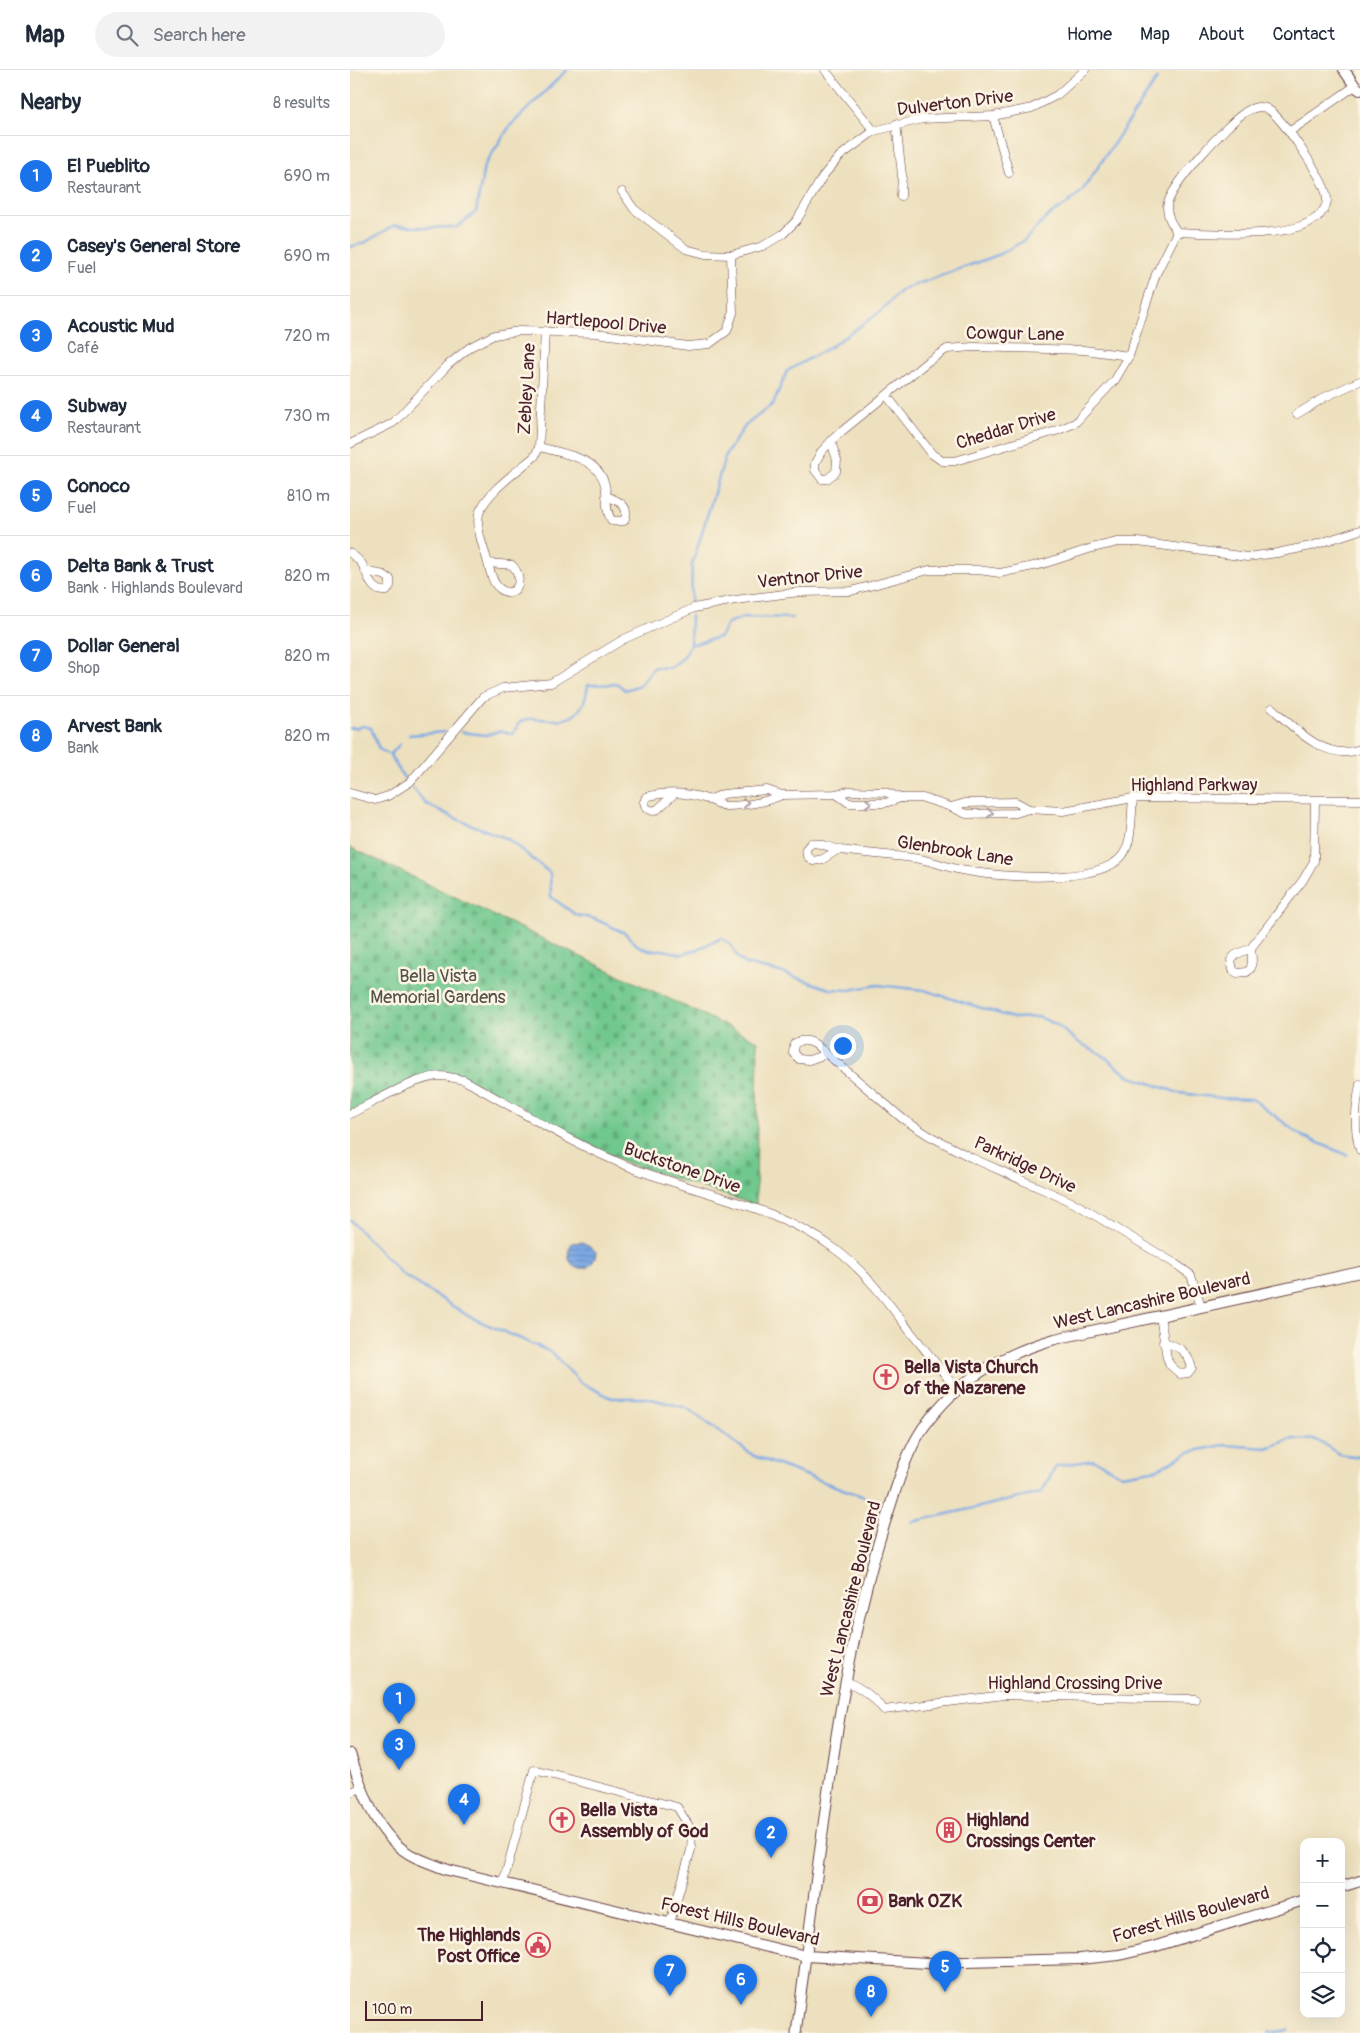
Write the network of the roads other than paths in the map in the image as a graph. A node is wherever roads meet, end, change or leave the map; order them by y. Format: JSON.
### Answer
{"nodes":[{"id":1,"x":825,"y":70,"type":"edge"},
{"id":2,"x":1084,"y":70,"type":"edge"},
{"id":3,"x":1344,"y":70,"type":"edge"},
{"id":4,"x":1357,"y":88,"type":"edge"},
{"id":5,"x":993,"y":116,"type":"junction"},
{"id":6,"x":896,"y":124,"type":"junction"},
{"id":7,"x":874,"y":131,"type":"junction"},
{"id":8,"x":1289,"y":132,"type":"junction"},
{"id":9,"x":1009,"y":173,"type":"dead end"},
{"id":10,"x":622,"y":192,"type":"dead end"},
{"id":11,"x":901,"y":196,"type":"dead end"},
{"id":12,"x":1177,"y":232,"type":"junction"},
{"id":13,"x":731,"y":255,"type":"junction"},
{"id":14,"x":545,"y":331,"type":"junction"},
{"id":15,"x":1130,"y":356,"type":"junction"},
{"id":16,"x":1360,"y":381,"type":"edge"},
{"id":17,"x":887,"y":396,"type":"junction"},
{"id":18,"x":1297,"y":414,"type":"dead end"},
{"id":19,"x":831,"y":442,"type":"dead end"},
{"id":20,"x":350,"y":444,"type":"edge"},
{"id":21,"x":539,"y":447,"type":"junction"},
{"id":22,"x":606,"y":496,"type":"dead end"},
{"id":23,"x":1360,"y":530,"type":"edge"},
{"id":24,"x":350,"y":553,"type":"edge"},
{"id":25,"x":488,"y":563,"type":"junction"},
{"id":26,"x":366,"y":571,"type":"dead end"},
{"id":27,"x":1272,"y":708,"type":"dead end"},
{"id":28,"x":1360,"y":748,"type":"edge"},
{"id":29,"x":350,"y":793,"type":"edge"},
{"id":30,"x":674,"y":794,"type":"dead end"},
{"id":31,"x":782,"y":795,"type":"junction"},
{"id":32,"x":1133,"y":798,"type":"junction"},
{"id":33,"x":709,"y":800,"type":"junction"},
{"id":34,"x":1360,"y":800,"type":"edge"},
{"id":35,"x":1315,"y":801,"type":"junction"},
{"id":36,"x":839,"y":849,"type":"dead end"},
{"id":37,"x":1251,"y":948,"type":"dead end"},
{"id":38,"x":826,"y":1054,"type":"dead end"},
{"id":39,"x":1360,"y":1084,"type":"edge"},
{"id":40,"x":350,"y":1114,"type":"edge"},
{"id":41,"x":1360,"y":1150,"type":"edge"},
{"id":42,"x":1360,"y":1272,"type":"edge"},
{"id":43,"x":1201,"y":1306,"type":"junction"},
{"id":44,"x":1160,"y":1316,"type":"junction"},
{"id":45,"x":1163,"y":1342,"type":"dead end"},
{"id":46,"x":956,"y":1389,"type":"junction"},
{"id":47,"x":846,"y":1681,"type":"junction"},
{"id":48,"x":1194,"y":1699,"type":"dead end"},
{"id":49,"x":350,"y":1754,"type":"edge"},
{"id":50,"x":362,"y":1788,"type":"junction"},
{"id":51,"x":350,"y":1792,"type":"edge"},
{"id":52,"x":1360,"y":1881,"type":"edge"},
{"id":53,"x":503,"y":1883,"type":"junction"},
{"id":54,"x":1345,"y":1886,"type":"edge"},
{"id":55,"x":1300,"y":1901,"type":"edge"},
{"id":56,"x":670,"y":1924,"type":"junction"},
{"id":57,"x":806,"y":1956,"type":"junction"},
{"id":58,"x":796,"y":2033,"type":"edge"}],
"edges":[{"from":1,"to":7,"type":"street"},
{"from":2,"to":5,"type":"street","name":"Dulverton Drive"},
{"from":3,"to":4,"type":"main road"},
{"from":4,"to":8,"type":"street"},
{"from":5,"to":6,"type":"street","name":"Dulverton Drive"},
{"from":5,"to":9,"type":"street"},
{"from":6,"to":7,"type":"street","name":"Dulverton Drive"},
{"from":6,"to":11,"type":"street"},
{"from":7,"to":13,"type":"street","name":"Dulverton Drive"},
{"from":8,"to":12,"type":"street"},
{"from":8,"to":12,"type":"street"},
{"from":10,"to":13,"type":"street","name":"Dulverton Drive"},
{"from":12,"to":15,"type":"street","name":"Cheddar Drive"},
{"from":13,"to":14,"type":"street","name":"Hartlepool Drive"},
{"from":14,"to":20,"type":"street","name":"Hartlepool Drive"},
{"from":14,"to":21,"type":"street","name":"Zebley Lane"},
{"from":15,"to":17,"type":"street","name":"Cowgur Lane"},
{"from":15,"to":17,"type":"street","name":"Cheddar Drive"},
{"from":16,"to":18,"type":"street"},
{"from":17,"to":19,"type":"street"},
{"from":21,"to":22,"type":"street","name":"Zebley Lane"},
{"from":21,"to":25,"type":"street"},
{"from":23,"to":29,"type":"street","name":"Ventnor Drive"},
{"from":24,"to":26,"type":"street"},
{"from":25,"to":25,"type":"street"},
{"from":27,"to":28,"type":"street"},
{"from":30,"to":33,"type":"street","name":"Highland Parkway"},
{"from":31,"to":32,"type":"street","name":"Highland Parkway"},
{"from":31,"to":33,"type":"street","name":"Highland Parkway"},
{"from":33,"to":31,"type":"street","name":"Highland Parkway","one_way":true},
{"from":32,"to":35,"type":"street","name":"Highland Parkway"},
{"from":32,"to":36,"type":"street","name":"Glenbrook Lane"},
{"from":34,"to":35,"type":"street","name":"Highland Parkway"},
{"from":35,"to":37,"type":"street"},
{"from":38,"to":43,"type":"street","name":"Parkridge Drive"},
{"from":39,"to":41,"type":"street"},
{"from":40,"to":46,"type":"street","name":"Buckstone Drive"},
{"from":42,"to":43,"type":"main road","name":"West Lancashire Boulevard"},
{"from":43,"to":44,"type":"main road","name":"West Lancashire Boulevard"},
{"from":44,"to":45,"type":"street"},
{"from":44,"to":46,"type":"main road","name":"West Lancashire Boulevard"},
{"from":46,"to":47,"type":"main road","name":"West Lancashire Boulevard"},
{"from":47,"to":48,"type":"street","name":"Highland Crossing Drive"},
{"from":47,"to":57,"type":"main road","name":"West Lancashire Boulevard"},
{"from":49,"to":50,"type":"main road","name":"Forest Hills Boulevard"},
{"from":50,"to":51,"type":"street"},
{"from":50,"to":53,"type":"main road","name":"Forest Hills Boulevard"},
{"from":52,"to":54,"type":"main road"},
{"from":53,"to":56,"type":"main road","name":"Forest Hills Boulevard"},
{"from":53,"to":56,"type":"street"},
{"from":55,"to":57,"type":"main road","name":"Forest Hills Boulevard"},
{"from":56,"to":57,"type":"main road","name":"Forest Hills Boulevard"},
{"from":57,"to":58,"type":"street"}]}
